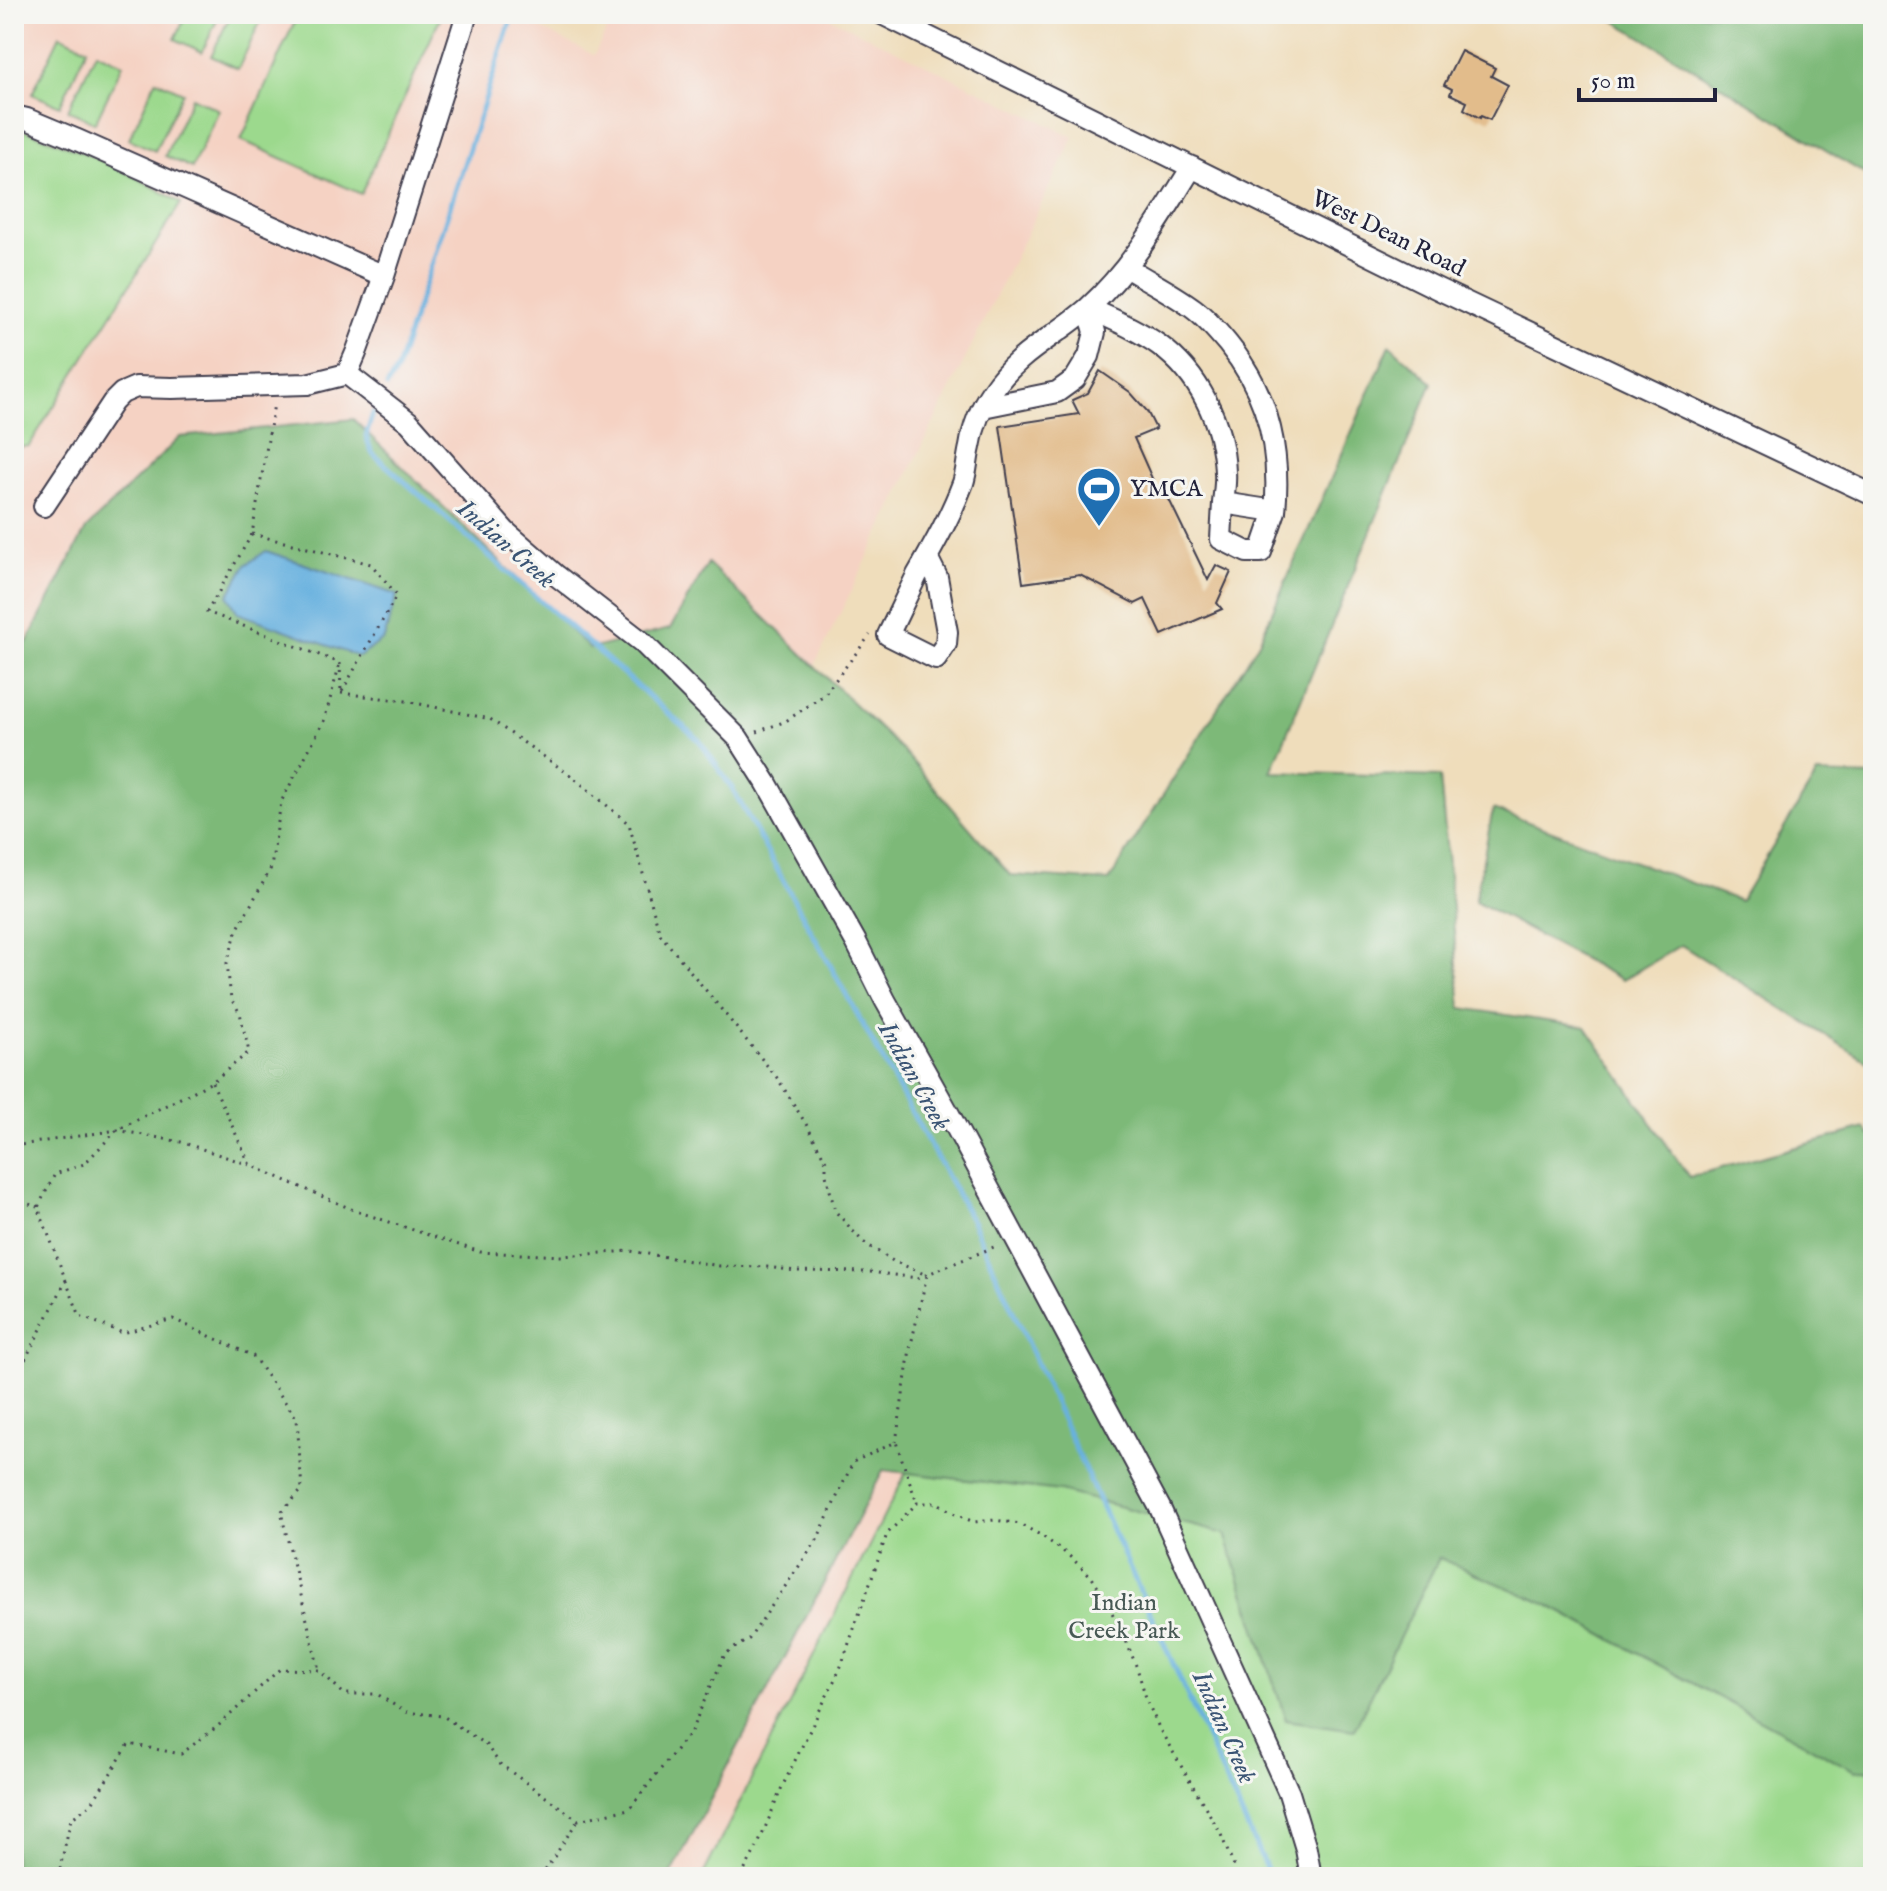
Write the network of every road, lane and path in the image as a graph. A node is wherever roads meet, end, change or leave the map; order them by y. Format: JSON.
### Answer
{"nodes":[{"id":1,"x":467,"y":14,"type":"edge"},
{"id":2,"x":882,"y":14,"type":"edge"},
{"id":3,"x":14,"y":116,"type":"edge"},
{"id":4,"x":1192,"y":167,"type":"junction"},
{"id":5,"x":1126,"y":267,"type":"junction"},
{"id":6,"x":384,"y":276,"type":"junction"},
{"id":7,"x":1088,"y":308,"type":"junction"},
{"id":8,"x":347,"y":374,"type":"junction"},
{"id":9,"x":277,"y":385,"type":"junction"},
{"id":10,"x":983,"y":407,"type":"junction"},
{"id":11,"x":1873,"y":495,"type":"edge"},
{"id":12,"x":1223,"y":503,"type":"junction"},
{"id":13,"x":44,"y":506,"type":"dead end"},
{"id":14,"x":1275,"y":511,"type":"junction"},
{"id":15,"x":252,"y":534,"type":"junction"},
{"id":16,"x":928,"y":559,"type":"junction"},
{"id":17,"x":893,"y":625,"type":"junction"},
{"id":18,"x":340,"y":663,"type":"junction"},
{"id":19,"x":341,"y":693,"type":"junction"},
{"id":20,"x":738,"y":738,"type":"junction"},
{"id":21,"x":212,"y":1082,"type":"junction"},
{"id":22,"x":117,"y":1130,"type":"junction"},
{"id":23,"x":14,"y":1146,"type":"edge"},
{"id":24,"x":250,"y":1165,"type":"junction"},
{"id":25,"x":14,"y":1199,"type":"edge"},
{"id":26,"x":38,"y":1207,"type":"junction"},
{"id":27,"x":987,"y":1251,"type":"dead end"},
{"id":28,"x":927,"y":1275,"type":"junction"},
{"id":29,"x":66,"y":1281,"type":"junction"},
{"id":30,"x":14,"y":1381,"type":"edge"},
{"id":31,"x":896,"y":1442,"type":"junction"},
{"id":32,"x":917,"y":1503,"type":"junction"},
{"id":33,"x":319,"y":1670,"type":"junction"},
{"id":34,"x":578,"y":1820,"type":"junction"},
{"id":35,"x":58,"y":1877,"type":"edge"},
{"id":36,"x":541,"y":1877,"type":"edge"},
{"id":37,"x":741,"y":1877,"type":"edge"},
{"id":38,"x":1238,"y":1877,"type":"edge"},
{"id":39,"x":1311,"y":1877,"type":"edge"}],
"edges":[{"from":1,"to":6,"type":"street"},
{"from":2,"to":4,"type":"street","name":"West Dean Road"},
{"from":3,"to":6,"type":"street"},
{"from":4,"to":5,"type":"street"},
{"from":4,"to":11,"type":"street","name":"West Dean Road"},
{"from":5,"to":7,"type":"street"},
{"from":5,"to":14,"type":"street"},
{"from":6,"to":8,"type":"street"},
{"from":7,"to":10,"type":"street"},
{"from":7,"to":10,"type":"street"},
{"from":7,"to":12,"type":"street"},
{"from":8,"to":9,"type":"street"},
{"from":8,"to":20,"type":"street"},
{"from":9,"to":13,"type":"street"},
{"from":9,"to":15,"type":"path"},
{"from":10,"to":16,"type":"street"},
{"from":12,"to":14,"type":"street"},
{"from":12,"to":14,"type":"street"},
{"from":15,"to":18,"type":"path"},
{"from":15,"to":19,"type":"path"},
{"from":16,"to":17,"type":"street"},
{"from":16,"to":17,"type":"street"},
{"from":17,"to":20,"type":"path"},
{"from":18,"to":19,"type":"path"},
{"from":18,"to":21,"type":"path"},
{"from":19,"to":28,"type":"path"},
{"from":20,"to":39,"type":"street"},
{"from":21,"to":22,"type":"path"},
{"from":21,"to":24,"type":"path"},
{"from":22,"to":23,"type":"path"},
{"from":22,"to":24,"type":"path"},
{"from":22,"to":26,"type":"path"},
{"from":24,"to":28,"type":"path"},
{"from":25,"to":26,"type":"path"},
{"from":26,"to":29,"type":"path"},
{"from":27,"to":28,"type":"path"},
{"from":28,"to":31,"type":"path"},
{"from":29,"to":30,"type":"path"},
{"from":29,"to":33,"type":"path"},
{"from":31,"to":32,"type":"path"},
{"from":31,"to":34,"type":"path"},
{"from":32,"to":37,"type":"path"},
{"from":32,"to":38,"type":"path"},
{"from":33,"to":34,"type":"path"},
{"from":33,"to":35,"type":"path"},
{"from":34,"to":36,"type":"path"}]}
